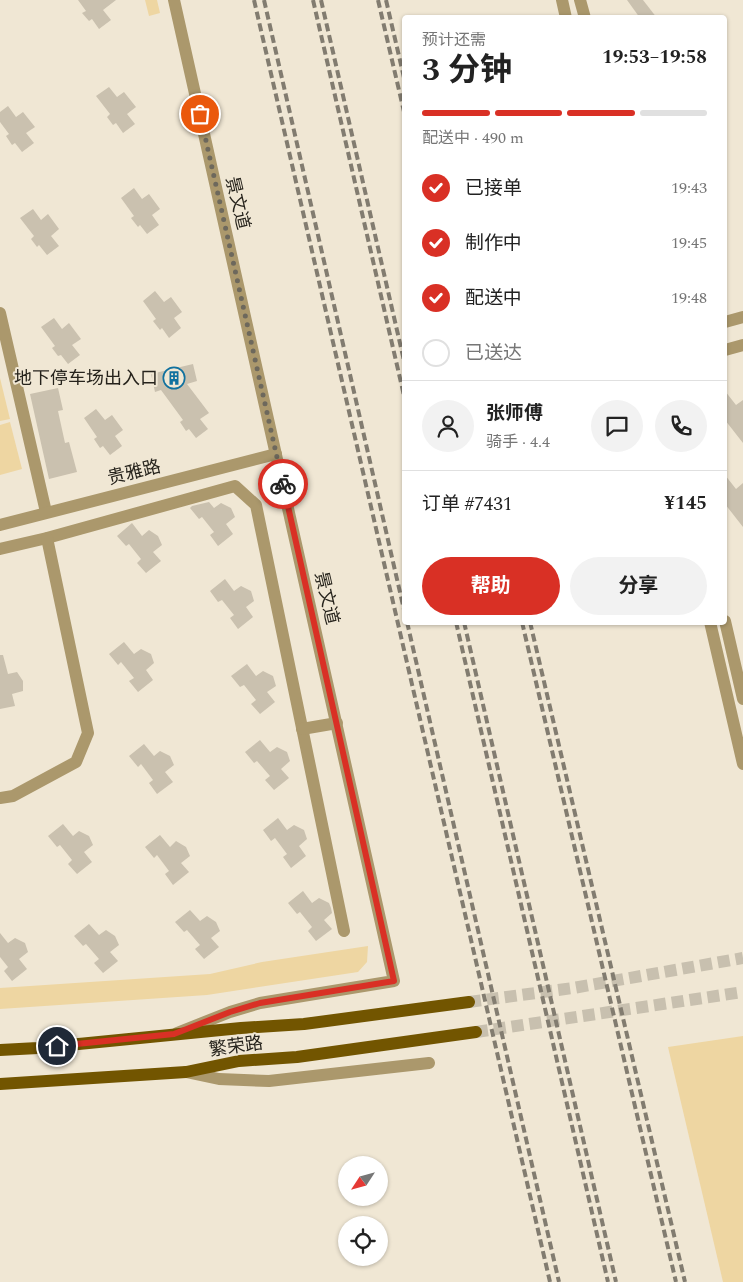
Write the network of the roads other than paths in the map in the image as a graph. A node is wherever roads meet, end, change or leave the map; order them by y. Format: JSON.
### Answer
{"nodes":[{"id":1,"x":174,"y":0,"type":"edge"},
{"id":2,"x":562,"y":0,"type":"edge"},
{"id":3,"x":580,"y":0,"type":"edge"},
{"id":4,"x":565,"y":15,"type":"edge"},
{"id":5,"x":584,"y":15,"type":"edge"},
{"id":6,"x":0,"y":313,"type":"edge"},
{"id":7,"x":743,"y":317,"type":"edge"},
{"id":8,"x":727,"y":321,"type":"edge"},
{"id":9,"x":743,"y":345,"type":"edge"},
{"id":10,"x":727,"y":349,"type":"edge"},
{"id":11,"x":276,"y":454,"type":"junction"},
{"id":12,"x":46,"y":512,"type":"junction"},
{"id":13,"x":0,"y":524,"type":"edge"},
{"id":14,"x":46,"y":538,"type":"junction"},
{"id":15,"x":0,"y":549,"type":"edge"},
{"id":16,"x":711,"y":625,"type":"edge"},
{"id":17,"x":726,"y":625,"type":"edge"},
{"id":18,"x":743,"y":698,"type":"edge"},
{"id":19,"x":337,"y":723,"type":"junction"},
{"id":20,"x":302,"y":730,"type":"junction"},
{"id":21,"x":743,"y":764,"type":"edge"},
{"id":22,"x":0,"y":798,"type":"edge"},
{"id":23,"x":344,"y":930,"type":"dead end"},
{"id":24,"x":469,"y":1002,"type":"tunnel mouth"},
{"id":25,"x":476,"y":1032,"type":"tunnel mouth"},
{"id":26,"x":174,"y":1034,"type":"junction"},
{"id":27,"x":0,"y":1050,"type":"edge"},
{"id":28,"x":429,"y":1063,"type":"dead end"},
{"id":29,"x":186,"y":1072,"type":"junction"},
{"id":30,"x":0,"y":1084,"type":"edge"}],
"edges":[{"from":1,"to":11,"type":"street","name":"景文道"},
{"from":2,"to":4,"type":"street"},
{"from":3,"to":5,"type":"street"},
{"from":6,"to":12,"type":"street"},
{"from":7,"to":8,"type":"street"},
{"from":9,"to":10,"type":"street"},
{"from":11,"to":12,"type":"street","name":"贵雅路"},
{"from":11,"to":19,"type":"street","name":"景文道"},
{"from":12,"to":13,"type":"street","name":"贵雅路"},
{"from":14,"to":15,"type":"street"},
{"from":14,"to":20,"type":"street"},
{"from":14,"to":22,"type":"street"},
{"from":16,"to":21,"type":"street"},
{"from":17,"to":18,"type":"street"},
{"from":19,"to":20,"type":"street"},
{"from":19,"to":26,"type":"street","name":"景文道"},
{"from":20,"to":23,"type":"street"},
{"from":24,"to":26,"type":"main road","name":"繁荣路"},
{"from":25,"to":29,"type":"main road","name":"繁荣路"},
{"from":26,"to":27,"type":"main road","name":"繁荣路"},
{"from":28,"to":29,"type":"street"},
{"from":29,"to":30,"type":"main road","name":"繁荣路"}]}
